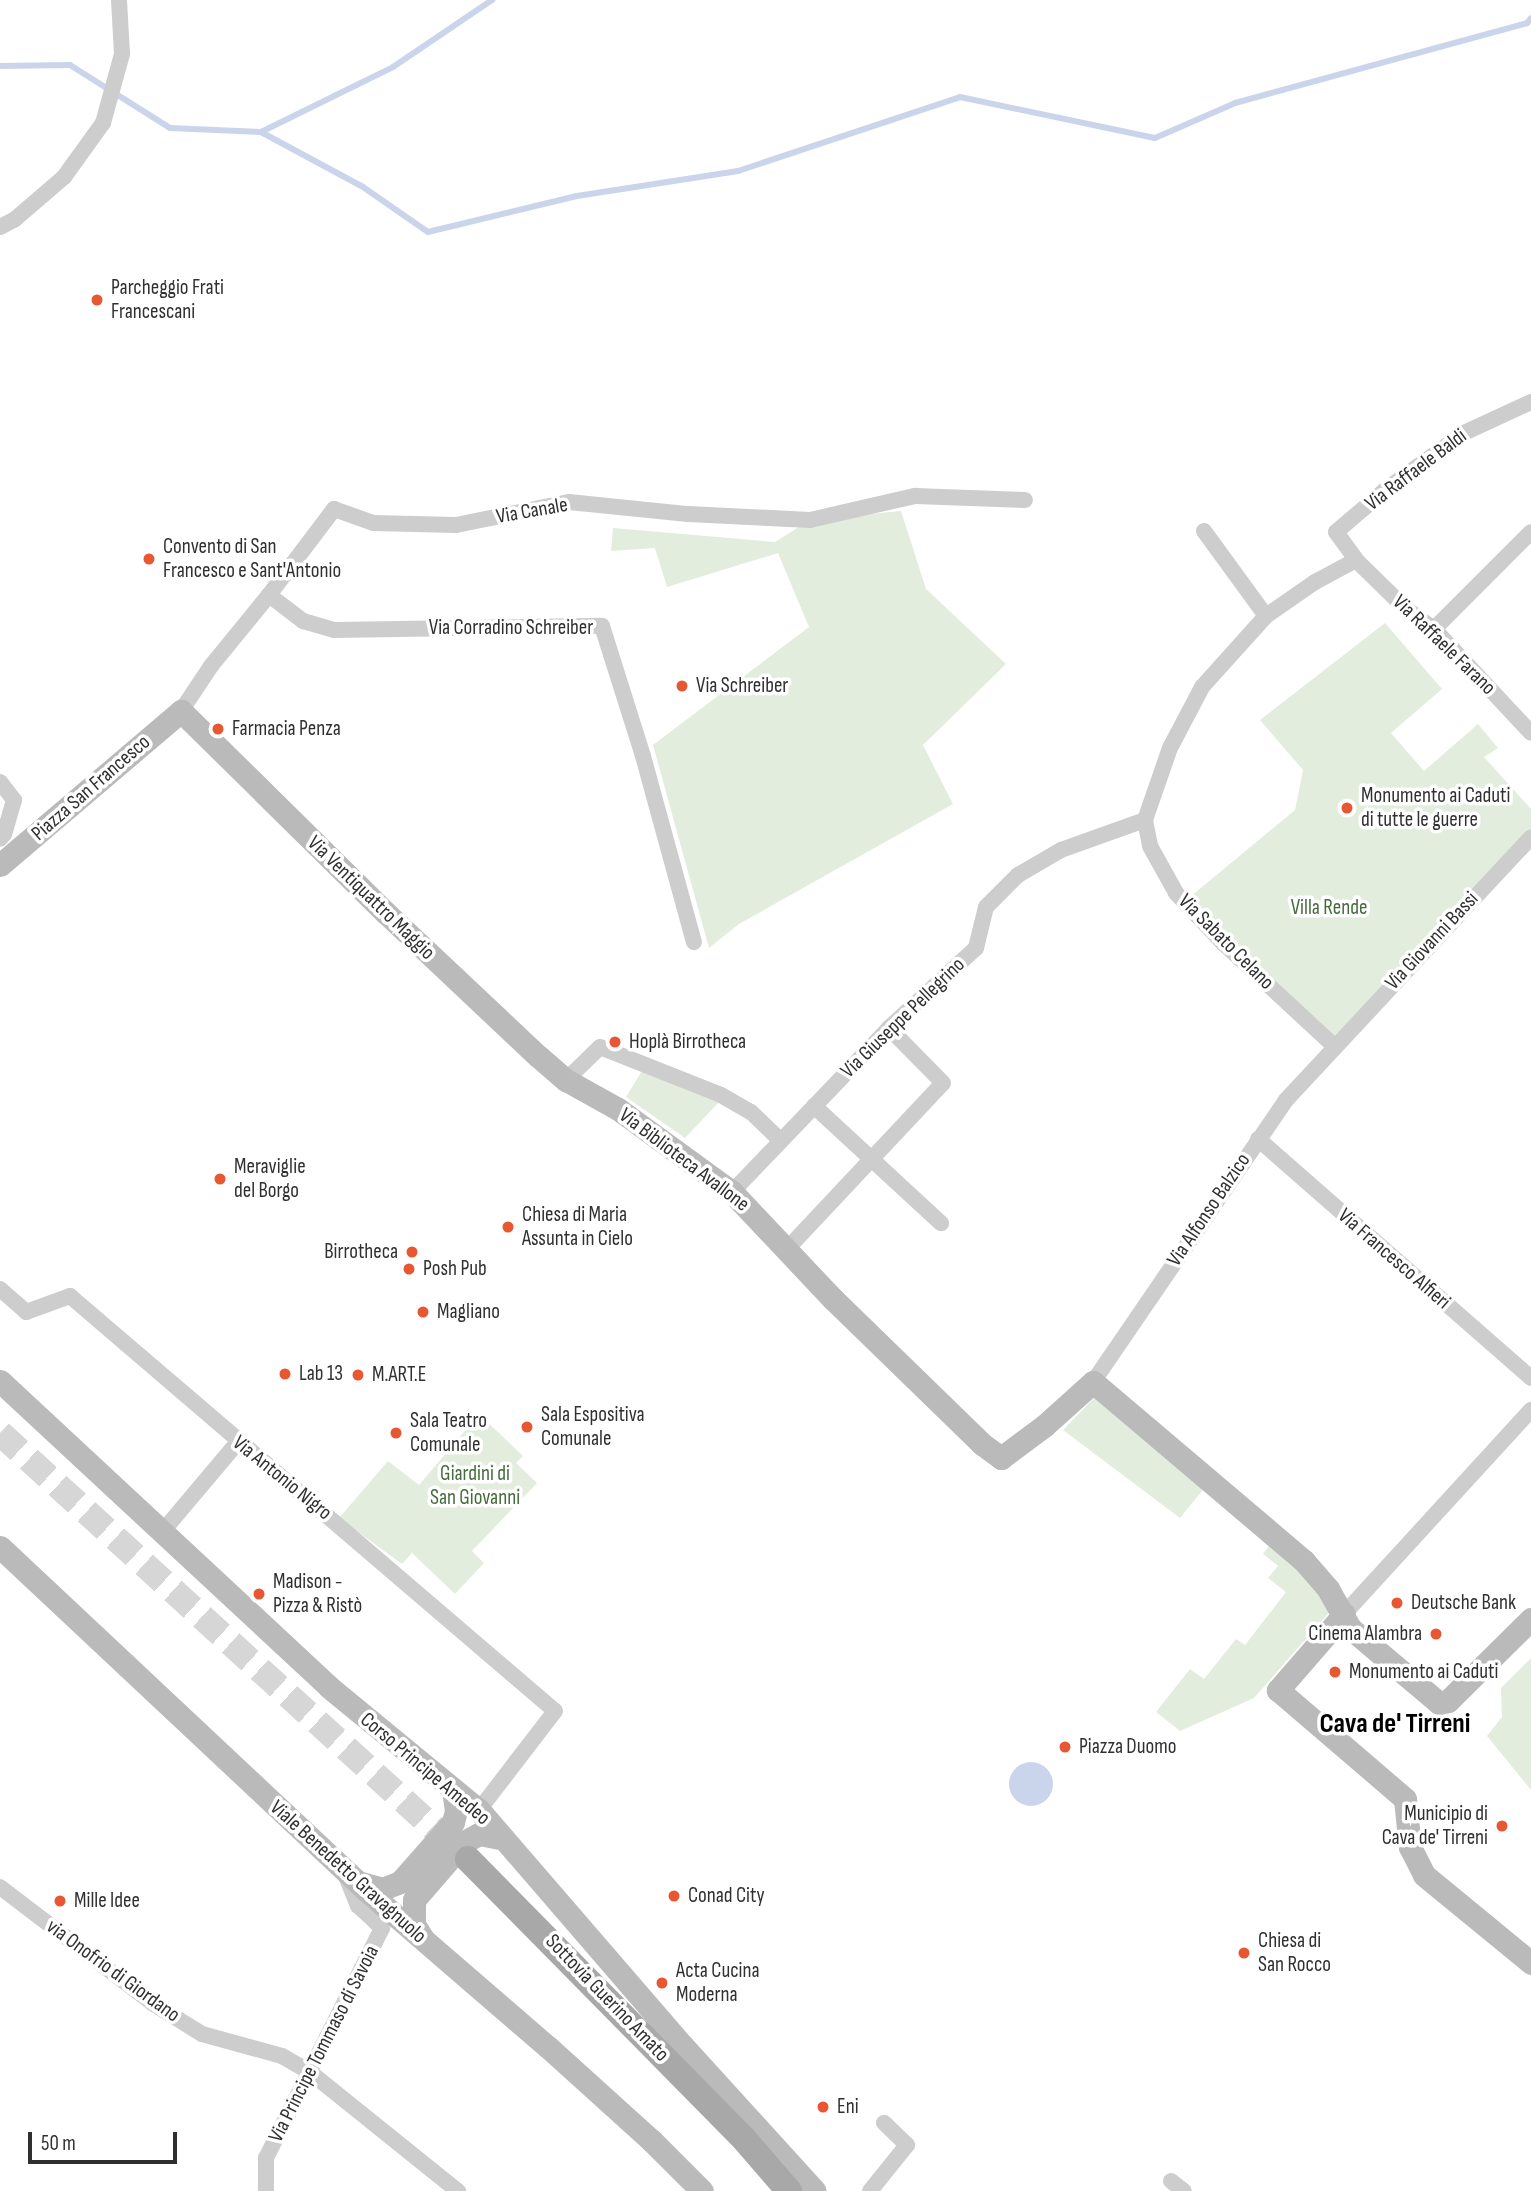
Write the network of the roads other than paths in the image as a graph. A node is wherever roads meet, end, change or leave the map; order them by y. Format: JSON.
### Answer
{"nodes":[{"id":1,"x":119,"y":0,"type":"edge"},
{"id":2,"x":0,"y":227,"type":"edge"},
{"id":3,"x":1531,"y":402,"type":"edge"},
{"id":4,"x":1025,"y":500,"type":"dead end"},
{"id":5,"x":1204,"y":531,"type":"dead end"},
{"id":6,"x":1531,"y":532,"type":"edge"},
{"id":7,"x":1356,"y":560,"type":"junction"},
{"id":8,"x":269,"y":596,"type":"junction"},
{"id":9,"x":1266,"y":616,"type":"junction"},
{"id":10,"x":1434,"y":629,"type":"junction"},
{"id":11,"x":181,"y":710,"type":"junction"},
{"id":12,"x":1531,"y":733,"type":"edge"},
{"id":13,"x":0,"y":782,"type":"edge"},
{"id":14,"x":1144,"y":820,"type":"junction"},
{"id":15,"x":1531,"y":837,"type":"edge"},
{"id":16,"x":0,"y":839,"type":"edge"},
{"id":17,"x":0,"y":865,"type":"edge"},
{"id":18,"x":694,"y":942,"type":"dead end"},
{"id":19,"x":888,"y":1028,"type":"junction"},
{"id":20,"x":1334,"y":1046,"type":"junction"},
{"id":21,"x":566,"y":1080,"type":"junction"},
{"id":22,"x":814,"y":1105,"type":"junction"},
{"id":23,"x":1258,"y":1139,"type":"junction"},
{"id":24,"x":780,"y":1140,"type":"junction"},
{"id":25,"x":872,"y":1158,"type":"junction"},
{"id":26,"x":732,"y":1192,"type":"junction"},
{"id":27,"x":941,"y":1223,"type":"dead end"},
{"id":28,"x":788,"y":1248,"type":"junction"},
{"id":29,"x":0,"y":1289,"type":"edge"},
{"id":30,"x":1531,"y":1378,"type":"edge"},
{"id":31,"x":0,"y":1381,"type":"edge"},
{"id":32,"x":1093,"y":1382,"type":"junction"},
{"id":33,"x":1531,"y":1410,"type":"edge"},
{"id":34,"x":238,"y":1443,"type":"junction"},
{"id":35,"x":1001,"y":1458,"type":"joint"},
{"id":36,"x":163,"y":1531,"type":"junction"},
{"id":37,"x":0,"y":1547,"type":"edge"},
{"id":38,"x":1531,"y":1604,"type":"edge"},
{"id":39,"x":1345,"y":1614,"type":"junction"},
{"id":40,"x":1531,"y":1619,"type":"edge"},
{"id":41,"x":453,"y":1789,"type":"junction"},
{"id":42,"x":479,"y":1810,"type":"junction"},
{"id":43,"x":504,"y":1839,"type":"junction"},
{"id":44,"x":468,"y":1859,"type":"tunnel mouth"},
{"id":45,"x":350,"y":1875,"type":"junction"},
{"id":46,"x":0,"y":1887,"type":"edge"},
{"id":47,"x":424,"y":1940,"type":"junction"},
{"id":48,"x":1531,"y":1963,"type":"edge"},
{"id":49,"x":311,"y":2073,"type":"junction"},
{"id":50,"x":884,"y":2123,"type":"dead end"},
{"id":51,"x":744,"y":2138,"type":"junction"},
{"id":52,"x":266,"y":2191,"type":"edge"},
{"id":53,"x":458,"y":2191,"type":"edge"},
{"id":54,"x":702,"y":2191,"type":"edge"},
{"id":55,"x":789,"y":2191,"type":"edge"},
{"id":56,"x":806,"y":2191,"type":"edge"},
{"id":57,"x":815,"y":2191,"type":"edge"},
{"id":58,"x":870,"y":2191,"type":"edge"}],
"edges":[{"from":1,"to":2,"type":"street"},
{"from":3,"to":7,"type":"street","name":"Via Raffaele Baldi"},
{"from":4,"to":8,"type":"street","name":"Via Canale"},
{"from":5,"to":9,"type":"street"},
{"from":6,"to":10,"type":"street"},
{"from":7,"to":9,"type":"street"},
{"from":7,"to":10,"type":"street","name":"Via Raffaele Farano"},
{"from":8,"to":11,"type":"street","name":"Via Canale"},
{"from":8,"to":18,"type":"street","name":"Via Corradino Schreiber"},
{"from":9,"to":14,"type":"street"},
{"from":10,"to":12,"type":"street","name":"Via Raffaele Farano"},
{"from":11,"to":17,"type":"street","name":"Piazza San Francesco"},
{"from":11,"to":21,"type":"street","name":"Via Ventiquattro Maggio"},
{"from":13,"to":16,"type":"street","name":"Piazza San Francesco"},
{"from":14,"to":19,"type":"street","name":"Via Giuseppe Pellegrino"},
{"from":14,"to":20,"type":"street","name":"Via Sabato Celano"},
{"from":15,"to":20,"type":"street","name":"Via Giovanni Bassi"},
{"from":19,"to":22,"type":"street","name":"Via Giuseppe Pellegrino"},
{"from":19,"to":25,"type":"street"},
{"from":20,"to":23,"type":"street","name":"Via Alfonso Balzico"},
{"from":21,"to":24,"type":"street"},
{"from":21,"to":26,"type":"street","name":"Via Biblioteca Avallone"},
{"from":22,"to":24,"type":"street","name":"Via Giuseppe Pellegrino"},
{"from":22,"to":25,"type":"street"},
{"from":23,"to":30,"type":"street","name":"Via Francesco Alfieri"},
{"from":23,"to":32,"type":"street","name":"Via Alfonso Balzico"},
{"from":24,"to":26,"type":"street","name":"Via Giuseppe Pellegrino"},
{"from":25,"to":27,"type":"street"},
{"from":25,"to":28,"type":"street"},
{"from":26,"to":28,"type":"street","name":"Via Biblioteca Avallone"},
{"from":28,"to":35,"type":"street","name":"Via Biblioteca Avallone"},
{"from":29,"to":34,"type":"street","name":"Via Antonio Nigro"},
{"from":31,"to":36,"type":"street","name":"Corso Principe Amedeo"},
{"from":32,"to":35,"type":"street","name":"Via Alfonso Balzico"},
{"from":32,"to":39,"type":"street"},
{"from":33,"to":39,"type":"street"},
{"from":34,"to":36,"type":"street"},
{"from":34,"to":42,"type":"street","name":"Via Antonio Nigro"},
{"from":36,"to":41,"type":"street","name":"Corso Principe Amedeo"},
{"from":37,"to":45,"type":"street","name":"Viale Benedetto Gravagnuolo"},
{"from":38,"to":39,"type":"street"},
{"from":39,"to":40,"type":"street"},
{"from":39,"to":48,"type":"street"},
{"from":41,"to":42,"type":"street","name":"Corso Principe Amedeo"},
{"from":41,"to":45,"type":"street"},
{"from":42,"to":43,"type":"street","name":"Corso Principe Amedeo"},
{"from":43,"to":47,"type":"street"},
{"from":43,"to":57,"type":"street","name":"Corso Principe Amedeo"},
{"from":44,"to":51,"type":"main road","name":"Sottovia Guerino Amato"},
{"from":45,"to":47,"type":"street","name":"Viale Benedetto Gravagnuolo"},
{"from":45,"to":49,"type":"street","name":"Via Principe Tommaso di Savoia"},
{"from":46,"to":49,"type":"street","name":"via Onofrio di Giordano"},
{"from":47,"to":54,"type":"street","name":"Viale Benedetto Gravagnuolo"},
{"from":49,"to":52,"type":"street","name":"Via Principe Tommaso di Savoia"},
{"from":49,"to":53,"type":"street","name":"via Onofrio di Giordano"},
{"from":50,"to":58,"type":"street"},
{"from":51,"to":55,"type":"main road","name":"Sottovia Guerino Amato"},
{"from":51,"to":56,"type":"main road","name":"Sottovia Guerino Amato"}]}
